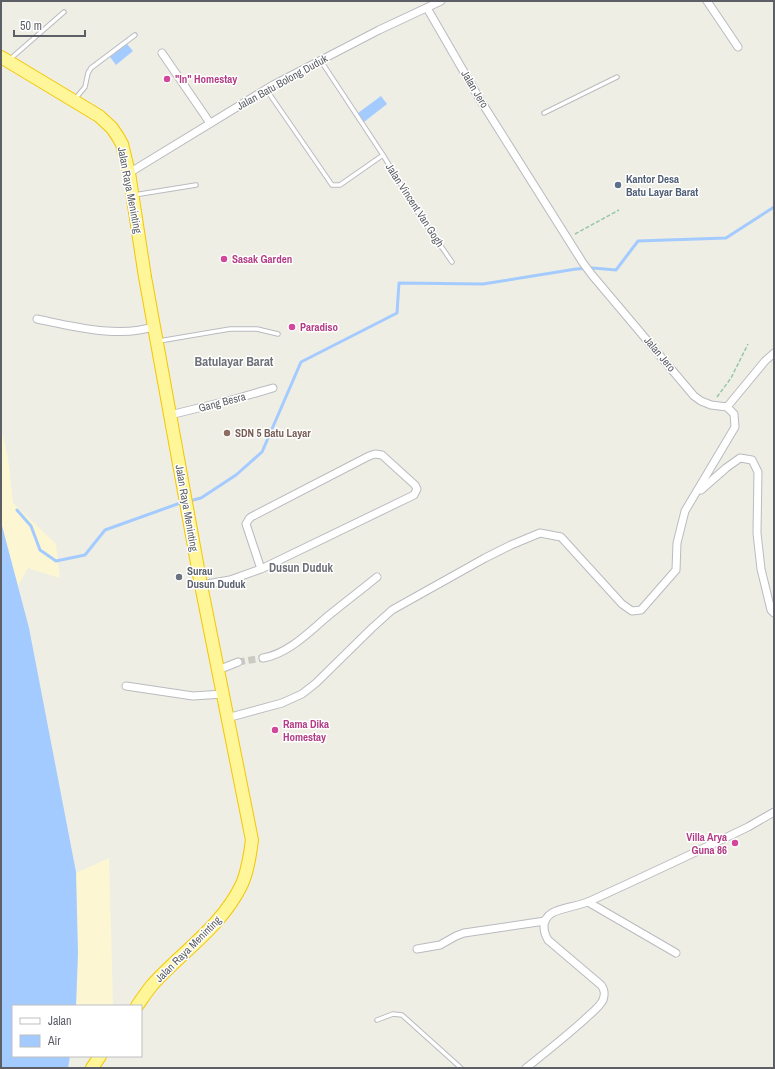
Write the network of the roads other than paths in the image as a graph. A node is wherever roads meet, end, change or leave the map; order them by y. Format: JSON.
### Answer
{"nodes":[{"id":1,"x":441,"y":1,"type":"edge"},
{"id":2,"x":707,"y":1,"type":"edge"},
{"id":3,"x":427,"y":8,"type":"junction"},
{"id":4,"x":64,"y":12,"type":"dead end"},
{"id":5,"x":135,"y":35,"type":"dead end"},
{"id":6,"x":738,"y":47,"type":"dead end"},
{"id":7,"x":162,"y":53,"type":"dead end"},
{"id":8,"x":5,"y":59,"type":"edge"},
{"id":9,"x":320,"y":60,"type":"junction"},
{"id":10,"x":617,"y":77,"type":"dead end"},
{"id":11,"x":266,"y":89,"type":"junction"},
{"id":12,"x":74,"y":101,"type":"junction"},
{"id":13,"x":544,"y":114,"type":"dead end"},
{"id":14,"x":210,"y":123,"type":"junction"},
{"id":15,"x":383,"y":155,"type":"junction"},
{"id":16,"x":129,"y":173,"type":"junction"},
{"id":17,"x":196,"y":185,"type":"dead end"},
{"id":18,"x":132,"y":196,"type":"junction"},
{"id":19,"x":452,"y":262,"type":"dead end"},
{"id":20,"x":37,"y":319,"type":"dead end"},
{"id":21,"x":155,"y":326,"type":"junction"},
{"id":22,"x":278,"y":334,"type":"dead end"},
{"id":23,"x":158,"y":341,"type":"junction"},
{"id":24,"x":774,"y":353,"type":"edge"},
{"id":25,"x":273,"y":388,"type":"dead end"},
{"id":26,"x":727,"y":407,"type":"junction"},
{"id":27,"x":170,"y":415,"type":"junction"},
{"id":28,"x":695,"y":495,"type":"junction"},
{"id":29,"x":261,"y":569,"type":"junction"},
{"id":30,"x":377,"y":577,"type":"dead end"},
{"id":31,"x":201,"y":585,"type":"junction"},
{"id":32,"x":774,"y":613,"type":"edge"},
{"id":33,"x":263,"y":658,"type":"tunnel mouth"},
{"id":34,"x":238,"y":662,"type":"tunnel mouth"},
{"id":35,"x":218,"y":670,"type":"junction"},
{"id":36,"x":126,"y":686,"type":"dead end"},
{"id":37,"x":223,"y":694,"type":"junction"},
{"id":38,"x":227,"y":718,"type":"junction"},
{"id":39,"x":774,"y":812,"type":"edge"},
{"id":40,"x":588,"y":902,"type":"junction"},
{"id":41,"x":545,"y":921,"type":"junction"},
{"id":42,"x":417,"y":949,"type":"dead end"},
{"id":43,"x":676,"y":953,"type":"dead end"},
{"id":44,"x":138,"y":1005,"type":"edge"},
{"id":45,"x":377,"y":1020,"type":"dead end"},
{"id":46,"x":99,"y":1057,"type":"edge"},
{"id":47,"x":92,"y":1068,"type":"edge"},
{"id":48,"x":461,"y":1068,"type":"edge"},
{"id":49,"x":526,"y":1068,"type":"edge"}],
"edges":[{"from":1,"to":3,"type":"street","name":"Jalan Batu Bolong Duduk"},
{"from":2,"to":6,"type":"street"},
{"from":3,"to":9,"type":"street","name":"Jalan Batu Bolong Duduk"},
{"from":3,"to":26,"type":"street","name":"Jalan Jero"},
{"from":4,"to":8,"type":"lane"},
{"from":5,"to":12,"type":"lane"},
{"from":7,"to":14,"type":"street"},
{"from":8,"to":12,"type":"highway","name":"Jalan Raya Meninting"},
{"from":9,"to":11,"type":"street","name":"Jalan Batu Bolong Duduk"},
{"from":9,"to":15,"type":"lane"},
{"from":10,"to":13,"type":"lane"},
{"from":11,"to":14,"type":"street","name":"Jalan Batu Bolong Duduk"},
{"from":11,"to":15,"type":"lane","name":"Jalan Vincent Van Gogh"},
{"from":12,"to":16,"type":"highway","name":"Jalan Raya Meninting"},
{"from":14,"to":16,"type":"street","name":"Jalan Batu Bolong Duduk"},
{"from":15,"to":19,"type":"lane","name":"Jalan Vincent Van Gogh"},
{"from":16,"to":18,"type":"highway","name":"Jalan Raya Meninting"},
{"from":17,"to":18,"type":"lane"},
{"from":18,"to":21,"type":"highway","name":"Jalan Raya Meninting"},
{"from":20,"to":21,"type":"street"},
{"from":21,"to":23,"type":"highway","name":"Jalan Raya Meninting"},
{"from":22,"to":23,"type":"lane"},
{"from":23,"to":27,"type":"highway","name":"Jalan Raya Meninting"},
{"from":24,"to":26,"type":"street"},
{"from":25,"to":27,"type":"street","name":"Gang Besra"},
{"from":26,"to":28,"type":"street"},
{"from":27,"to":31,"type":"highway","name":"Jalan Raya Meninting"},
{"from":28,"to":32,"type":"street"},
{"from":28,"to":38,"type":"street"},
{"from":29,"to":29,"type":"street"},
{"from":29,"to":31,"type":"street"},
{"from":30,"to":33,"type":"street"},
{"from":31,"to":35,"type":"highway","name":"Jalan Raya Meninting"},
{"from":34,"to":35,"type":"street"},
{"from":35,"to":37,"type":"highway","name":"Jalan Raya Meninting"},
{"from":36,"to":37,"type":"street"},
{"from":37,"to":38,"type":"highway","name":"Jalan Raya Meninting"},
{"from":38,"to":44,"type":"highway","name":"Jalan Raya Meninting"},
{"from":39,"to":40,"type":"street"},
{"from":40,"to":41,"type":"street"},
{"from":40,"to":43,"type":"street"},
{"from":41,"to":42,"type":"street"},
{"from":41,"to":49,"type":"street"},
{"from":45,"to":48,"type":"lane"},
{"from":46,"to":47,"type":"highway"}]}
